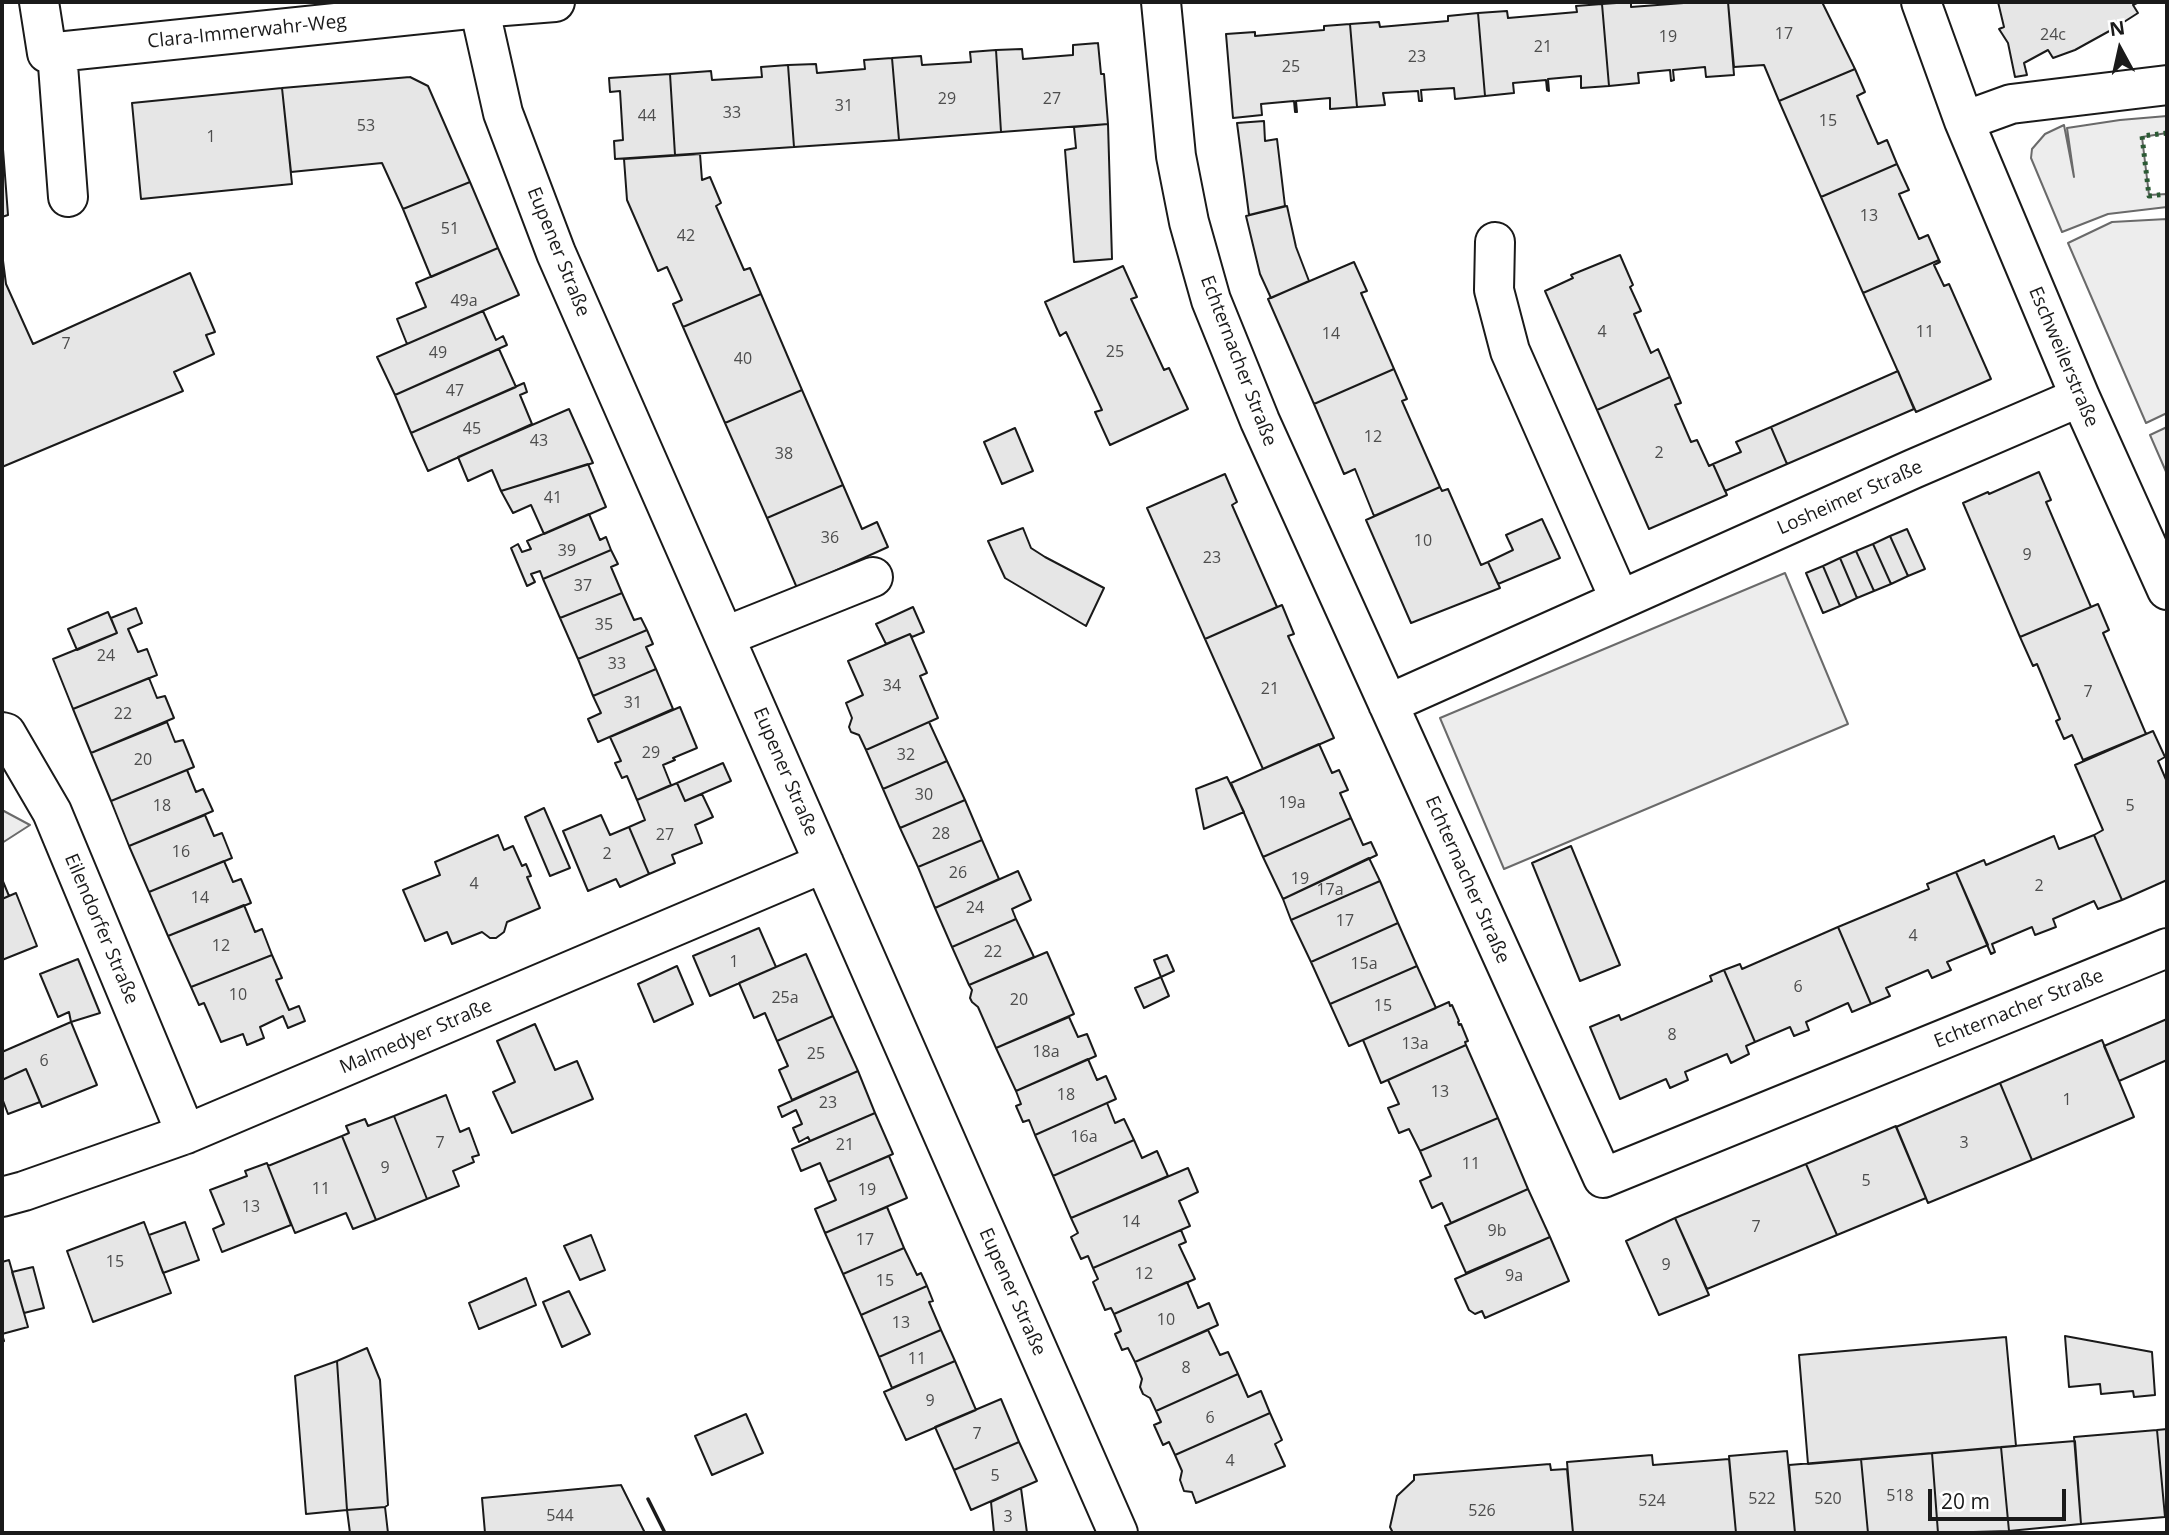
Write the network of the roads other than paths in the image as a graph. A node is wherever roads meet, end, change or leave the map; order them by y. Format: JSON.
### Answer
{"nodes":[{"id":1,"x":39,"y":2,"type":"edge"},
{"id":2,"x":555,"y":2,"type":"edge"},
{"id":3,"x":1161,"y":2,"type":"edge"},
{"id":4,"x":1921,"y":2,"type":"edge"},
{"id":5,"x":479,"y":5,"type":"edge"},
{"id":6,"x":57,"y":52,"type":"junction"},
{"id":7,"x":2167,"y":85,"type":"edge"},
{"id":8,"x":1964,"y":121,"type":"junction"},
{"id":9,"x":68,"y":197,"type":"dead end"},
{"id":10,"x":1494,"y":242,"type":"dead end"},
{"id":11,"x":2080,"y":397,"type":"junction"},
{"id":12,"x":873,"y":577,"type":"dead end"},
{"id":13,"x":2167,"y":590,"type":"edge"},
{"id":14,"x":1620,"y":600,"type":"junction"},
{"id":15,"x":726,"y":636,"type":"junction"},
{"id":16,"x":1388,"y":704,"type":"junction"},
{"id":17,"x":2,"y":732,"type":"edge"},
{"id":18,"x":824,"y":863,"type":"junction"},
{"id":19,"x":2167,"y":948,"type":"edge"},
{"id":20,"x":186,"y":1134,"type":"junction"},
{"id":21,"x":2,"y":1197,"type":"edge"},
{"id":22,"x":1118,"y":1533,"type":"edge"}],
"edges":[{"from":1,"to":6,"type":"street"},
{"from":2,"to":5,"type":"street"},
{"from":3,"to":16,"type":"street","name":"Echternacher Straße"},
{"from":4,"to":8,"type":"street","name":"Eschweilerstraße"},
{"from":5,"to":6,"type":"street","name":"Clara-Immerwahr-Weg"},
{"from":5,"to":15,"type":"street","name":"Eupener Straße"},
{"from":6,"to":9,"type":"street"},
{"from":7,"to":8,"type":"street"},
{"from":8,"to":11,"type":"street","name":"Eschweilerstraße"},
{"from":10,"to":14,"type":"street"},
{"from":11,"to":13,"type":"street","name":"Eschweilerstraße"},
{"from":11,"to":14,"type":"street","name":"Losheimer Straße"},
{"from":12,"to":15,"type":"street"},
{"from":14,"to":16,"type":"street","name":"Losheimer Straße"},
{"from":15,"to":18,"type":"street","name":"Eupener Straße"},
{"from":16,"to":19,"type":"street","name":"Echternacher Straße"},
{"from":17,"to":20,"type":"street","name":"Eilendorfer Straße"},
{"from":18,"to":20,"type":"street","name":"Malmedyer Straße"},
{"from":18,"to":22,"type":"street","name":"Eupener Straße"},
{"from":20,"to":21,"type":"street","name":"Malmedyer Straße"}]}
